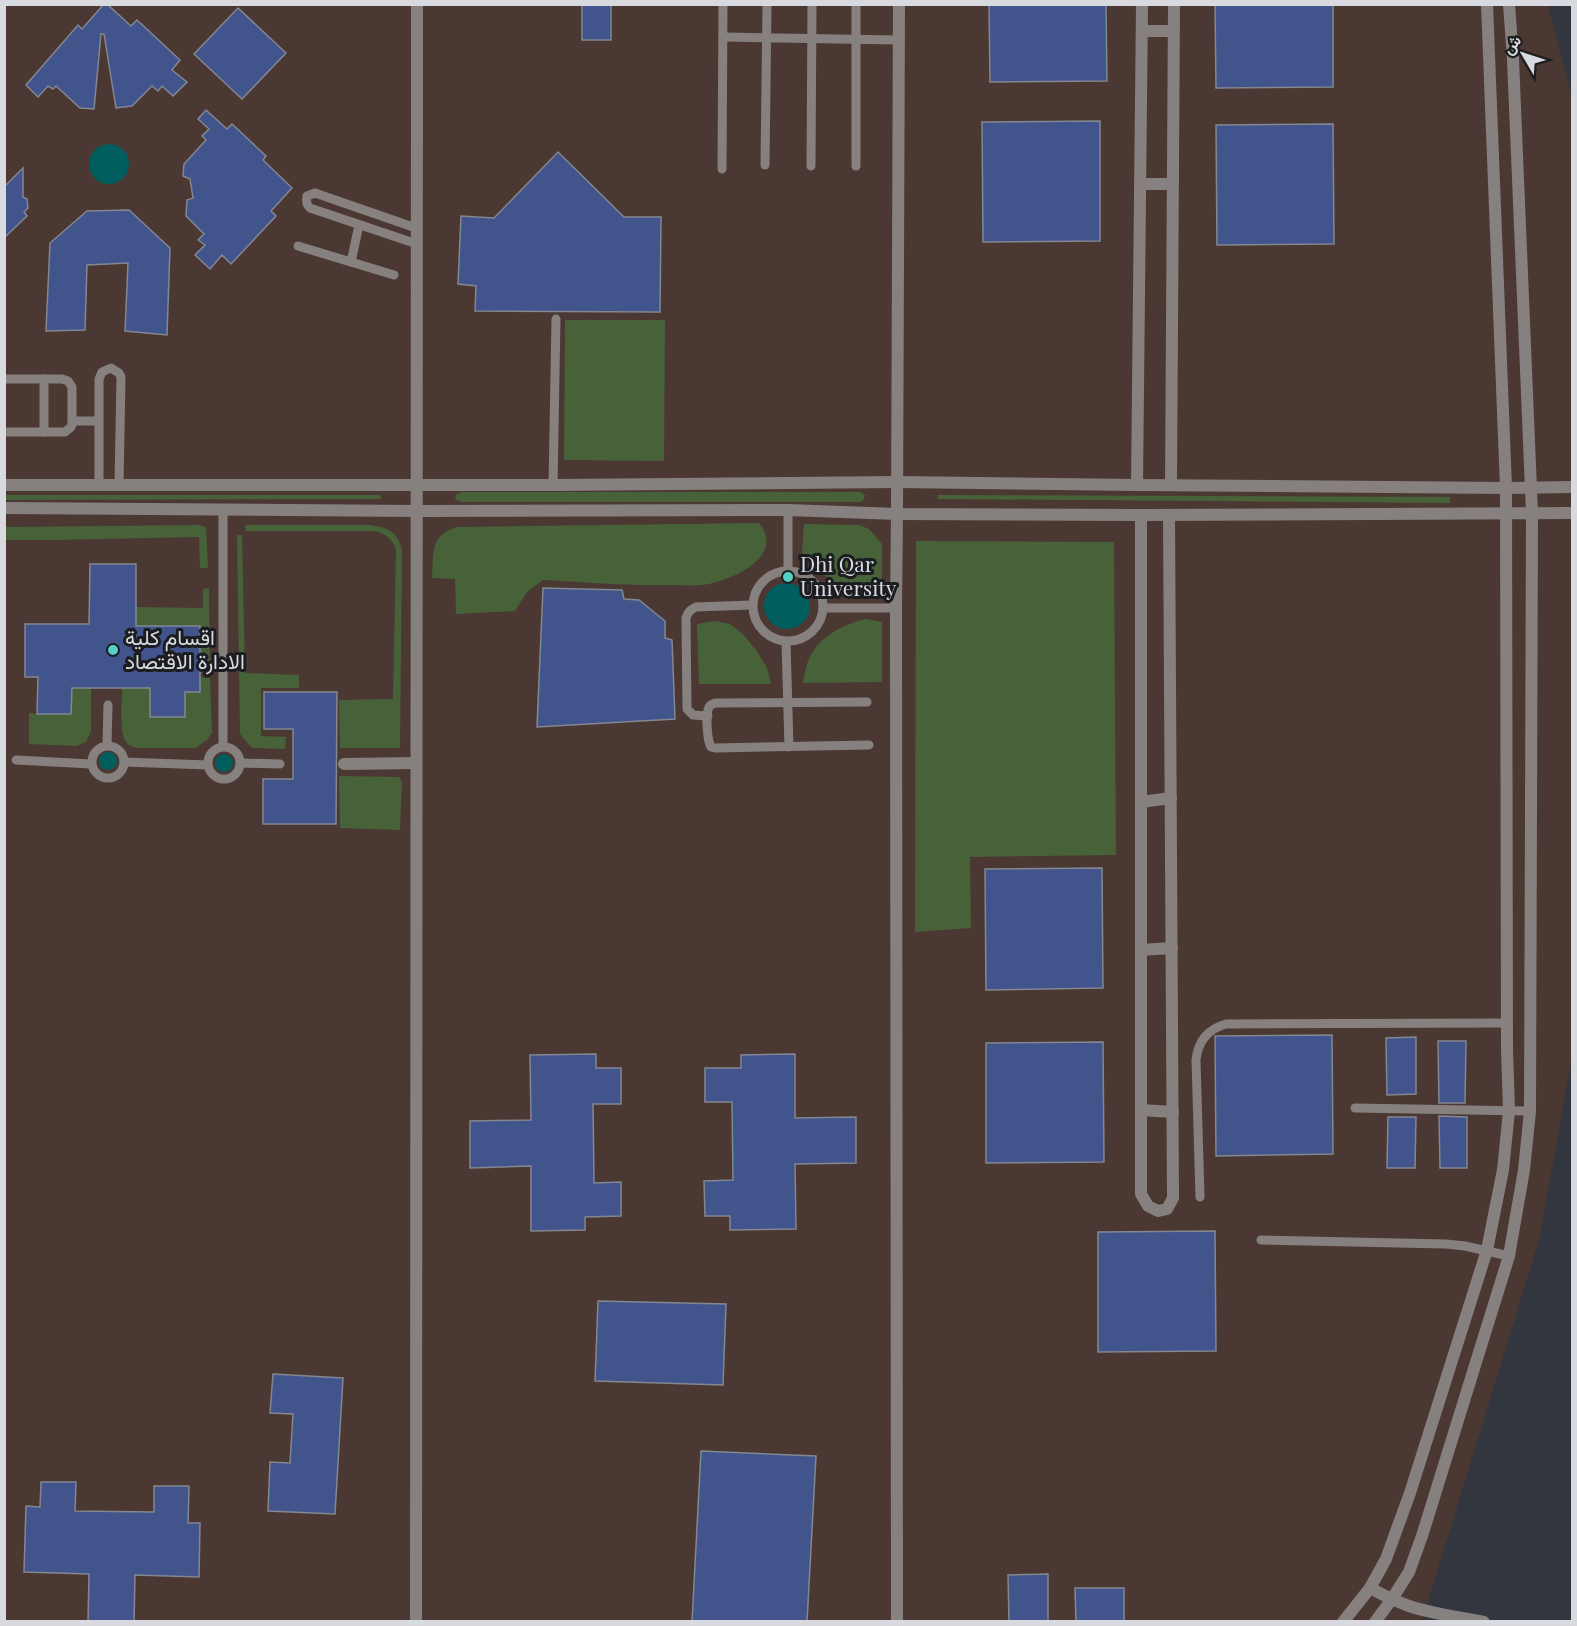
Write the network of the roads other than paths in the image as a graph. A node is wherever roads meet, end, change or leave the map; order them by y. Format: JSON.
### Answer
{"nodes":[{"id":1,"x":417,"y":4,"type":"edge"},
{"id":2,"x":723,"y":4,"type":"edge"},
{"id":3,"x":767,"y":4,"type":"edge"},
{"id":4,"x":812,"y":4,"type":"edge"},
{"id":5,"x":856,"y":4,"type":"edge"},
{"id":6,"x":899,"y":4,"type":"edge"},
{"id":7,"x":1142,"y":4,"type":"edge"},
{"id":8,"x":1174,"y":4,"type":"edge"},
{"id":9,"x":1487,"y":4,"type":"edge"},
{"id":10,"x":1509,"y":4,"type":"edge"},
{"id":11,"x":1142,"y":31,"type":"junction"},
{"id":12,"x":1173,"y":31,"type":"junction"},
{"id":13,"x":723,"y":37,"type":"junction"},
{"id":14,"x":767,"y":38,"type":"junction"},
{"id":15,"x":812,"y":39,"type":"junction"},
{"id":16,"x":856,"y":40,"type":"junction"},
{"id":17,"x":899,"y":40,"type":"junction"},
{"id":18,"x":765,"y":165,"type":"dead end"},
{"id":19,"x":811,"y":166,"type":"dead end"},
{"id":20,"x":856,"y":166,"type":"dead end"},
{"id":21,"x":722,"y":170,"type":"dead end"},
{"id":22,"x":1140,"y":184,"type":"junction"},
{"id":23,"x":1173,"y":184,"type":"junction"},
{"id":24,"x":359,"y":225,"type":"junction"},
{"id":25,"x":416,"y":228,"type":"junction"},
{"id":26,"x":417,"y":244,"type":"junction"},
{"id":27,"x":298,"y":246,"type":"dead end"},
{"id":28,"x":351,"y":262,"type":"junction"},
{"id":29,"x":394,"y":275,"type":"dead end"},
{"id":30,"x":556,"y":319,"type":"dead end"},
{"id":31,"x":4,"y":379,"type":"edge"},
{"id":32,"x":44,"y":379,"type":"junction"},
{"id":33,"x":72,"y":421,"type":"junction"},
{"id":34,"x":99,"y":421,"type":"junction"},
{"id":35,"x":4,"y":432,"type":"edge"},
{"id":36,"x":44,"y":432,"type":"junction"},
{"id":37,"x":897,"y":482,"type":"junction"},
{"id":38,"x":99,"y":484,"type":"junction"},
{"id":39,"x":119,"y":484,"type":"junction"},
{"id":40,"x":4,"y":485,"type":"edge"},
{"id":41,"x":416,"y":485,"type":"junction"},
{"id":42,"x":553,"y":485,"type":"junction"},
{"id":43,"x":1137,"y":485,"type":"junction"},
{"id":44,"x":1171,"y":485,"type":"junction"},
{"id":45,"x":1572,"y":487,"type":"edge"},
{"id":46,"x":1506,"y":488,"type":"junction"},
{"id":47,"x":1531,"y":488,"type":"junction"},
{"id":48,"x":4,"y":508,"type":"edge"},
{"id":49,"x":223,"y":509,"type":"junction"},
{"id":50,"x":788,"y":510,"type":"junction"},
{"id":51,"x":416,"y":511,"type":"junction"},
{"id":52,"x":1506,"y":513,"type":"junction"},
{"id":53,"x":1532,"y":513,"type":"junction"},
{"id":54,"x":1572,"y":513,"type":"edge"},
{"id":55,"x":897,"y":514,"type":"junction"},
{"id":56,"x":1141,"y":515,"type":"junction"},
{"id":57,"x":1169,"y":515,"type":"junction"},
{"id":58,"x":788,"y":570,"type":"junction"},
{"id":59,"x":752,"y":605,"type":"junction"},
{"id":60,"x":823,"y":608,"type":"junction"},
{"id":61,"x":896,"y":608,"type":"junction"},
{"id":62,"x":786,"y":642,"type":"junction"},
{"id":63,"x":867,"y":702,"type":"dead end"},
{"id":64,"x":787,"y":703,"type":"junction"},
{"id":65,"x":108,"y":705,"type":"dead end"},
{"id":66,"x":708,"y":717,"type":"junction"},
{"id":67,"x":107,"y":745,"type":"junction"},
{"id":68,"x":869,"y":745,"type":"dead end"},
{"id":69,"x":223,"y":746,"type":"junction"},
{"id":70,"x":789,"y":747,"type":"junction"},
{"id":71,"x":16,"y":760,"type":"dead end"},
{"id":72,"x":124,"y":762,"type":"junction"},
{"id":73,"x":240,"y":763,"type":"junction"},
{"id":74,"x":416,"y":763,"type":"junction"},
{"id":75,"x":91,"y":764,"type":"junction"},
{"id":76,"x":280,"y":764,"type":"dead end"},
{"id":77,"x":344,"y":764,"type":"dead end"},
{"id":78,"x":208,"y":765,"type":"junction"},
{"id":79,"x":1171,"y":798,"type":"junction"},
{"id":80,"x":1141,"y":802,"type":"junction"},
{"id":81,"x":1172,"y":948,"type":"junction"},
{"id":82,"x":1141,"y":950,"type":"junction"},
{"id":83,"x":1507,"y":1023,"type":"junction"},
{"id":84,"x":1355,"y":1107,"type":"dead end"},
{"id":85,"x":1141,"y":1110,"type":"junction"},
{"id":86,"x":1509,"y":1111,"type":"junction"},
{"id":87,"x":1530,"y":1111,"type":"junction"},
{"id":88,"x":1173,"y":1112,"type":"junction"},
{"id":89,"x":1200,"y":1197,"type":"dead end"},
{"id":90,"x":1262,"y":1240,"type":"dead end"},
{"id":91,"x":1487,"y":1251,"type":"junction"},
{"id":92,"x":1509,"y":1256,"type":"junction"},
{"id":93,"x":1370,"y":1588,"type":"junction"},
{"id":94,"x":1392,"y":1599,"type":"junction"},
{"id":95,"x":416,"y":1622,"type":"edge"},
{"id":96,"x":897,"y":1622,"type":"edge"},
{"id":97,"x":1343,"y":1622,"type":"edge"},
{"id":98,"x":1375,"y":1622,"type":"edge"},
{"id":99,"x":1484,"y":1622,"type":"edge"}],
"edges":[{"from":1,"to":25,"type":"street"},
{"from":2,"to":13,"type":"lane"},
{"from":3,"to":14,"type":"lane"},
{"from":4,"to":15,"type":"lane"},
{"from":5,"to":16,"type":"lane"},
{"from":6,"to":17,"type":"street"},
{"from":7,"to":11,"type":"street"},
{"from":8,"to":12,"type":"street"},
{"from":9,"to":46,"type":"street"},
{"from":10,"to":47,"type":"street"},
{"from":11,"to":12,"type":"street"},
{"from":11,"to":22,"type":"street"},
{"from":12,"to":23,"type":"street"},
{"from":13,"to":14,"type":"lane"},
{"from":13,"to":21,"type":"lane"},
{"from":14,"to":15,"type":"lane"},
{"from":14,"to":18,"type":"lane"},
{"from":15,"to":16,"type":"lane"},
{"from":15,"to":19,"type":"lane"},
{"from":16,"to":17,"type":"lane"},
{"from":16,"to":20,"type":"lane"},
{"from":17,"to":37,"type":"street"},
{"from":22,"to":23,"type":"street"},
{"from":22,"to":43,"type":"street"},
{"from":23,"to":44,"type":"street"},
{"from":24,"to":25,"type":"lane"},
{"from":24,"to":26,"type":"lane"},
{"from":24,"to":28,"type":"lane"},
{"from":25,"to":26,"type":"street"},
{"from":26,"to":41,"type":"street"},
{"from":27,"to":28,"type":"lane"},
{"from":28,"to":29,"type":"lane"},
{"from":30,"to":42,"type":"lane"},
{"from":31,"to":32,"type":"lane"},
{"from":32,"to":33,"type":"lane"},
{"from":32,"to":36,"type":"lane"},
{"from":33,"to":34,"type":"lane"},
{"from":33,"to":36,"type":"lane"},
{"from":34,"to":38,"type":"lane"},
{"from":34,"to":39,"type":"lane"},
{"from":35,"to":36,"type":"lane"},
{"from":37,"to":42,"type":"street"},
{"from":37,"to":43,"type":"street"},
{"from":37,"to":55,"type":"street"},
{"from":38,"to":39,"type":"street"},
{"from":38,"to":40,"type":"street"},
{"from":39,"to":41,"type":"street"},
{"from":41,"to":42,"type":"street"},
{"from":41,"to":51,"type":"street"},
{"from":43,"to":44,"type":"street"},
{"from":44,"to":46,"type":"street"},
{"from":45,"to":47,"type":"street"},
{"from":46,"to":47,"type":"street"},
{"from":46,"to":52,"type":"street"},
{"from":47,"to":53,"type":"street"},
{"from":48,"to":49,"type":"street"},
{"from":49,"to":51,"type":"street"},
{"from":49,"to":69,"type":"lane"},
{"from":50,"to":51,"type":"street"},
{"from":50,"to":55,"type":"street"},
{"from":50,"to":58,"type":"lane"},
{"from":51,"to":74,"type":"street"},
{"from":52,"to":53,"type":"street"},
{"from":52,"to":57,"type":"street"},
{"from":52,"to":83,"type":"street"},
{"from":53,"to":54,"type":"street"},
{"from":53,"to":87,"type":"street"},
{"from":55,"to":56,"type":"street"},
{"from":55,"to":61,"type":"street"},
{"from":56,"to":57,"type":"street"},
{"from":56,"to":80,"type":"street"},
{"from":57,"to":79,"type":"street"},
{"from":58,"to":59,"type":"lane"},
{"from":58,"to":60,"type":"lane"},
{"from":59,"to":62,"type":"lane"},
{"from":59,"to":66,"type":"lane"},
{"from":60,"to":61,"type":"lane"},
{"from":60,"to":62,"type":"lane"},
{"from":61,"to":96,"type":"street"},
{"from":62,"to":64,"type":"lane"},
{"from":63,"to":64,"type":"lane"},
{"from":64,"to":66,"type":"lane"},
{"from":64,"to":70,"type":"lane"},
{"from":65,"to":67,"type":"lane"},
{"from":66,"to":70,"type":"lane"},
{"from":67,"to":72,"type":"lane"},
{"from":67,"to":75,"type":"lane"},
{"from":68,"to":70,"type":"lane"},
{"from":69,"to":73,"type":"lane"},
{"from":69,"to":78,"type":"lane"},
{"from":71,"to":75,"type":"lane"},
{"from":72,"to":75,"type":"lane"},
{"from":72,"to":78,"type":"lane"},
{"from":73,"to":76,"type":"lane"},
{"from":73,"to":78,"type":"lane"},
{"from":74,"to":77,"type":"street"},
{"from":74,"to":95,"type":"street"},
{"from":79,"to":80,"type":"street"},
{"from":79,"to":81,"type":"street"},
{"from":80,"to":82,"type":"street"},
{"from":81,"to":82,"type":"street"},
{"from":81,"to":88,"type":"street"},
{"from":82,"to":85,"type":"street"},
{"from":83,"to":86,"type":"street"},
{"from":83,"to":89,"type":"lane"},
{"from":84,"to":86,"type":"lane"},
{"from":85,"to":88,"type":"street"},
{"from":85,"to":88,"type":"street"},
{"from":86,"to":87,"type":"lane"},
{"from":86,"to":91,"type":"street"},
{"from":87,"to":92,"type":"street"},
{"from":90,"to":91,"type":"lane"},
{"from":91,"to":92,"type":"lane"},
{"from":91,"to":93,"type":"street"},
{"from":92,"to":94,"type":"street"},
{"from":93,"to":94,"type":"street"},
{"from":93,"to":97,"type":"street"},
{"from":94,"to":98,"type":"street"},
{"from":94,"to":99,"type":"street"}]}
